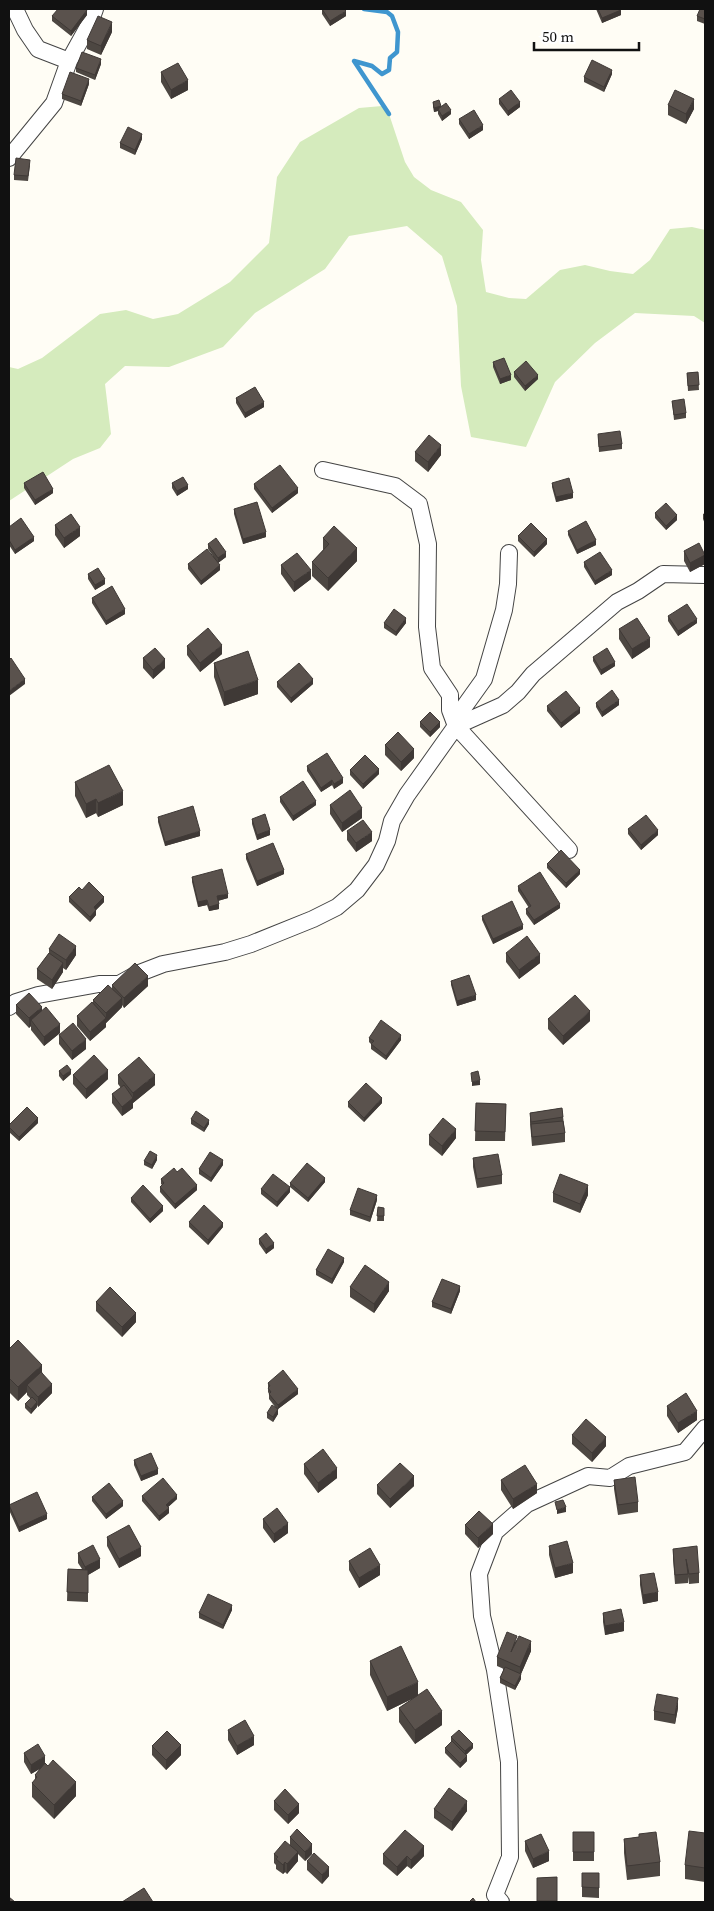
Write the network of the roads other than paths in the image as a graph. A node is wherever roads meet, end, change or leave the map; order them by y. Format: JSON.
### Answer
{"nodes":[{"id":1,"x":15,"y":9,"type":"edge"},
{"id":2,"x":95,"y":9,"type":"edge"},
{"id":3,"x":69,"y":61,"type":"junction"},
{"id":4,"x":9,"y":158,"type":"edge"},
{"id":5,"x":322,"y":470,"type":"dead end"},
{"id":6,"x":509,"y":553,"type":"dead end"},
{"id":7,"x":705,"y":575,"type":"edge"},
{"id":8,"x":455,"y":723,"type":"junction"},
{"id":9,"x":569,"y":850,"type":"dead end"},
{"id":10,"x":9,"y":1007,"type":"edge"},
{"id":11,"x":705,"y":1428,"type":"edge"},
{"id":12,"x":502,"y":1902,"type":"edge"}],
"edges":[{"from":1,"to":3,"type":"street"},
{"from":2,"to":3,"type":"street"},
{"from":3,"to":4,"type":"street"},
{"from":5,"to":8,"type":"street"},
{"from":6,"to":8,"type":"street"},
{"from":7,"to":8,"type":"street"},
{"from":8,"to":9,"type":"street"},
{"from":8,"to":10,"type":"street"},
{"from":11,"to":12,"type":"street"}]}
